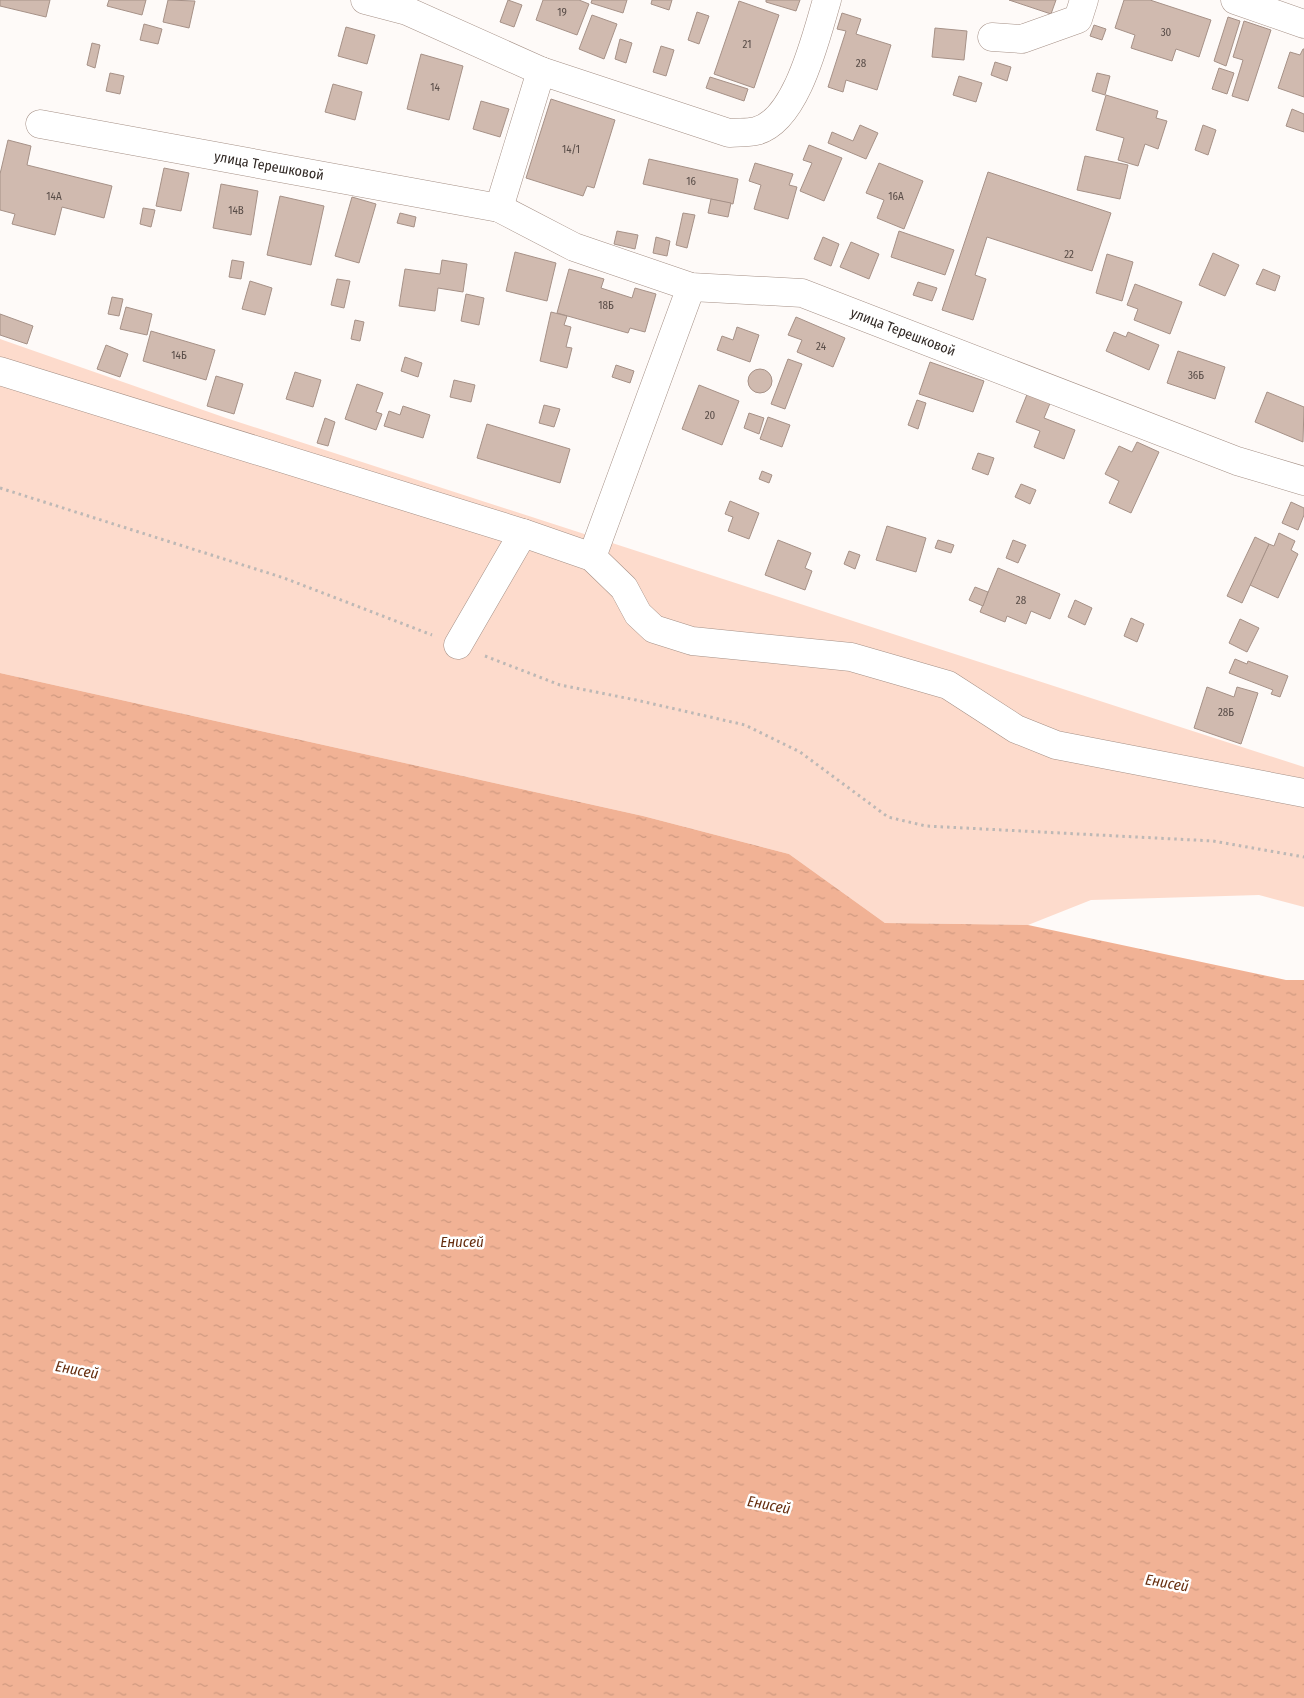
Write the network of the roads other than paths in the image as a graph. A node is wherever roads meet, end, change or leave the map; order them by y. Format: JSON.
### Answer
{"nodes":[{"id":1,"x":366,"y":0,"type":"edge"},
{"id":2,"x":828,"y":0,"type":"edge"},
{"id":3,"x":1084,"y":0,"type":"edge"},
{"id":4,"x":1235,"y":0,"type":"edge"},
{"id":5,"x":410,"y":6,"type":"edge"},
{"id":6,"x":1304,"y":24,"type":"edge"},
{"id":7,"x":992,"y":37,"type":"dead end"},
{"id":8,"x":541,"y":71,"type":"junction"},
{"id":9,"x":40,"y":124,"type":"dead end"},
{"id":10,"x":499,"y":208,"type":"junction"},
{"id":11,"x":691,"y":287,"type":"junction"},
{"id":12,"x":0,"y":371,"type":"edge"},
{"id":13,"x":1304,"y":481,"type":"edge"},
{"id":14,"x":523,"y":533,"type":"junction"},
{"id":15,"x":592,"y":557,"type":"junction"},
{"id":16,"x":458,"y":645,"type":"road end"},
{"id":17,"x":1304,"y":793,"type":"edge"}],
"edges":[{"from":1,"to":5,"type":"street"},
{"from":2,"to":8,"type":"street"},
{"from":3,"to":7,"type":"street"},
{"from":4,"to":6,"type":"street"},
{"from":5,"to":8,"type":"street"},
{"from":8,"to":10,"type":"street"},
{"from":9,"to":10,"type":"street","name":"улица Терешковой"},
{"from":10,"to":11,"type":"street","name":"улица Терешковой"},
{"from":11,"to":13,"type":"street","name":"улица Терешковой"},
{"from":11,"to":15,"type":"street"},
{"from":12,"to":14,"type":"street"},
{"from":14,"to":15,"type":"street"},
{"from":14,"to":16,"type":"street"},
{"from":15,"to":17,"type":"street"}]}
